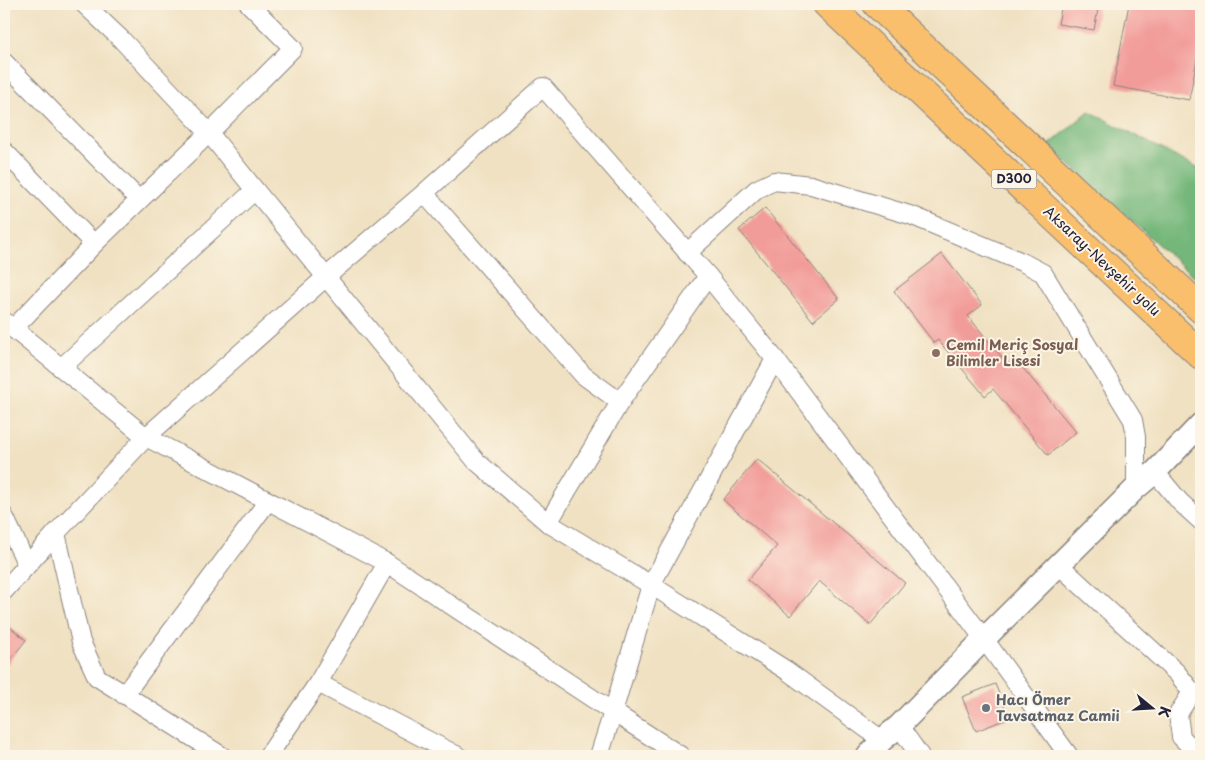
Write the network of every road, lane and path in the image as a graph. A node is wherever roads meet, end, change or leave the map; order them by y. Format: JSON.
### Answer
{"nodes":[{"id":1,"x":84,"y":4,"type":"edge"},
{"id":2,"x":249,"y":4,"type":"edge"},
{"id":3,"x":827,"y":4,"type":"edge"},
{"id":4,"x":877,"y":4,"type":"edge"},
{"id":5,"x":4,"y":62,"type":"edge"},
{"id":6,"x":209,"y":132,"type":"junction"},
{"id":7,"x":4,"y":151,"type":"edge"},
{"id":8,"x":255,"y":190,"type":"junction"},
{"id":9,"x":424,"y":192,"type":"junction"},
{"id":10,"x":139,"y":200,"type":"junction"},
{"id":11,"x":94,"y":244,"type":"junction"},
{"id":12,"x":687,"y":253,"type":"junction"},
{"id":13,"x":708,"y":276,"type":"junction"},
{"id":14,"x":326,"y":277,"type":"junction"},
{"id":15,"x":1201,"y":309,"type":"edge"},
{"id":16,"x":9,"y":325,"type":"edge"},
{"id":17,"x":1201,"y":355,"type":"edge"},
{"id":18,"x":775,"y":359,"type":"junction"},
{"id":19,"x":61,"y":368,"type":"junction"},
{"id":20,"x":620,"y":402,"type":"junction"},
{"id":21,"x":1201,"y":424,"type":"edge"},
{"id":22,"x":146,"y":437,"type":"junction"},
{"id":23,"x":1155,"y":472,"type":"junction"},
{"id":24,"x":1136,"y":488,"type":"junction"},
{"id":25,"x":268,"y":501,"type":"junction"},
{"id":26,"x":4,"y":516,"type":"edge"},
{"id":27,"x":1201,"y":521,"type":"edge"},
{"id":28,"x":548,"y":523,"type":"junction"},
{"id":29,"x":56,"y":533,"type":"junction"},
{"id":30,"x":386,"y":563,"type":"junction"},
{"id":31,"x":27,"y":565,"type":"junction"},
{"id":32,"x":1059,"y":565,"type":"junction"},
{"id":33,"x":651,"y":585,"type":"junction"},
{"id":34,"x":4,"y":591,"type":"edge"},
{"id":35,"x":984,"y":639,"type":"junction"},
{"id":36,"x":318,"y":683,"type":"junction"},
{"id":37,"x":124,"y":695,"type":"junction"},
{"id":38,"x":612,"y":712,"type":"junction"},
{"id":39,"x":883,"y":741,"type":"edge"},
{"id":40,"x":222,"y":756,"type":"edge"},
{"id":41,"x":268,"y":756,"type":"edge"},
{"id":42,"x":458,"y":756,"type":"edge"},
{"id":43,"x":599,"y":756,"type":"edge"},
{"id":44,"x":681,"y":756,"type":"edge"},
{"id":45,"x":920,"y":756,"type":"edge"},
{"id":46,"x":1069,"y":756,"type":"edge"},
{"id":47,"x":1200,"y":756,"type":"edge"}],
"edges":[{"from":1,"to":6,"type":"street"},
{"from":2,"to":6,"type":"street"},
{"from":3,"to":17,"type":"highway","name":"Aksaray-Nevşehir yolu","number":"D300"},
{"from":4,"to":15,"type":"highway","number":"D300"},
{"from":5,"to":10,"type":"street"},
{"from":6,"to":8,"type":"street"},
{"from":6,"to":10,"type":"street"},
{"from":7,"to":11,"type":"street"},
{"from":8,"to":14,"type":"street"},
{"from":8,"to":19,"type":"street"},
{"from":9,"to":12,"type":"street"},
{"from":9,"to":14,"type":"street"},
{"from":9,"to":20,"type":"street"},
{"from":10,"to":11,"type":"street"},
{"from":11,"to":16,"type":"street"},
{"from":12,"to":13,"type":"street"},
{"from":12,"to":24,"type":"street"},
{"from":13,"to":18,"type":"street"},
{"from":13,"to":20,"type":"street"},
{"from":14,"to":22,"type":"street"},
{"from":14,"to":28,"type":"street"},
{"from":16,"to":19,"type":"street"},
{"from":18,"to":33,"type":"street"},
{"from":18,"to":35,"type":"street"},
{"from":19,"to":22,"type":"street"},
{"from":20,"to":28,"type":"street"},
{"from":21,"to":23,"type":"street"},
{"from":22,"to":25,"type":"street"},
{"from":22,"to":29,"type":"street"},
{"from":23,"to":24,"type":"street"},
{"from":23,"to":27,"type":"street"},
{"from":24,"to":32,"type":"street"},
{"from":25,"to":30,"type":"street"},
{"from":25,"to":37,"type":"street"},
{"from":26,"to":31,"type":"street"},
{"from":28,"to":33,"type":"street"},
{"from":29,"to":31,"type":"street"},
{"from":29,"to":37,"type":"street"},
{"from":30,"to":36,"type":"street"},
{"from":30,"to":38,"type":"street"},
{"from":31,"to":34,"type":"street"},
{"from":32,"to":35,"type":"street"},
{"from":32,"to":47,"type":"street"},
{"from":33,"to":38,"type":"street"},
{"from":33,"to":39,"type":"street"},
{"from":35,"to":39,"type":"street"},
{"from":35,"to":46,"type":"street"},
{"from":36,"to":41,"type":"street"},
{"from":36,"to":42,"type":"street"},
{"from":37,"to":40,"type":"street"},
{"from":38,"to":43,"type":"street"},
{"from":38,"to":44,"type":"street"},
{"from":39,"to":45,"type":"street"}]}
